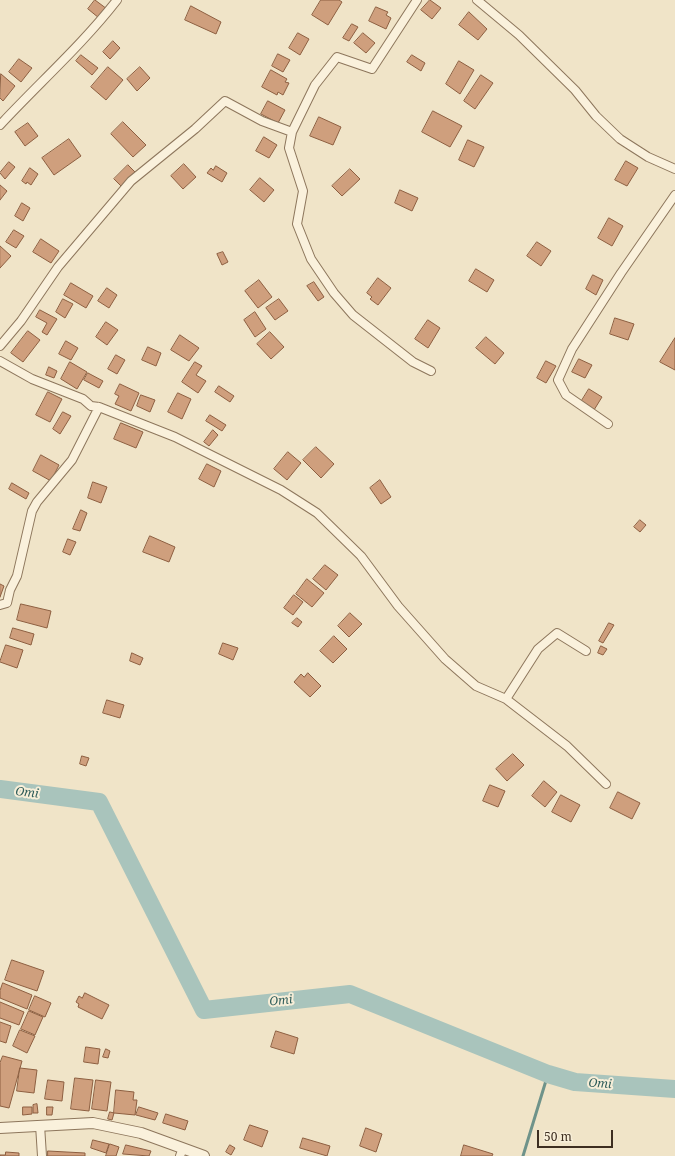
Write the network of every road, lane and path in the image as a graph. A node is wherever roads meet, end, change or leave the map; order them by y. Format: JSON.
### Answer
{"nodes":[{"id":1,"x":117,"y":0,"type":"edge"},
{"id":2,"x":417,"y":0,"type":"edge"},
{"id":3,"x":477,"y":0,"type":"edge"},
{"id":4,"x":0,"y":125,"type":"edge"},
{"id":5,"x":292,"y":132,"type":"junction"},
{"id":6,"x":675,"y":169,"type":"edge"},
{"id":7,"x":675,"y":195,"type":"edge"},
{"id":8,"x":0,"y":346,"type":"edge"},
{"id":9,"x":0,"y":361,"type":"edge"},
{"id":10,"x":431,"y":371,"type":"dead end"},
{"id":11,"x":99,"y":407,"type":"junction"},
{"id":12,"x":608,"y":424,"type":"dead end"},
{"id":13,"x":0,"y":605,"type":"edge"},
{"id":14,"x":586,"y":651,"type":"dead end"},
{"id":15,"x":506,"y":699,"type":"junction"},
{"id":16,"x":606,"y":784,"type":"dead end"},
{"id":17,"x":40,"y":1125,"type":"junction"},
{"id":18,"x":0,"y":1128,"type":"edge"},
{"id":19,"x":181,"y":1152,"type":"edge"},
{"id":20,"x":42,"y":1156,"type":"edge"},
{"id":21,"x":204,"y":1156,"type":"edge"}],
"edges":[{"from":1,"to":4,"type":"street"},
{"from":2,"to":5,"type":"street"},
{"from":3,"to":6,"type":"street"},
{"from":5,"to":8,"type":"street"},
{"from":5,"to":10,"type":"street"},
{"from":7,"to":12,"type":"street"},
{"from":9,"to":11,"type":"street"},
{"from":11,"to":13,"type":"street"},
{"from":11,"to":15,"type":"street"},
{"from":14,"to":15,"type":"street"},
{"from":15,"to":16,"type":"street"},
{"from":17,"to":18,"type":"street"},
{"from":17,"to":19,"type":"street"},
{"from":17,"to":20,"type":"street"},
{"from":19,"to":21,"type":"street"}]}
